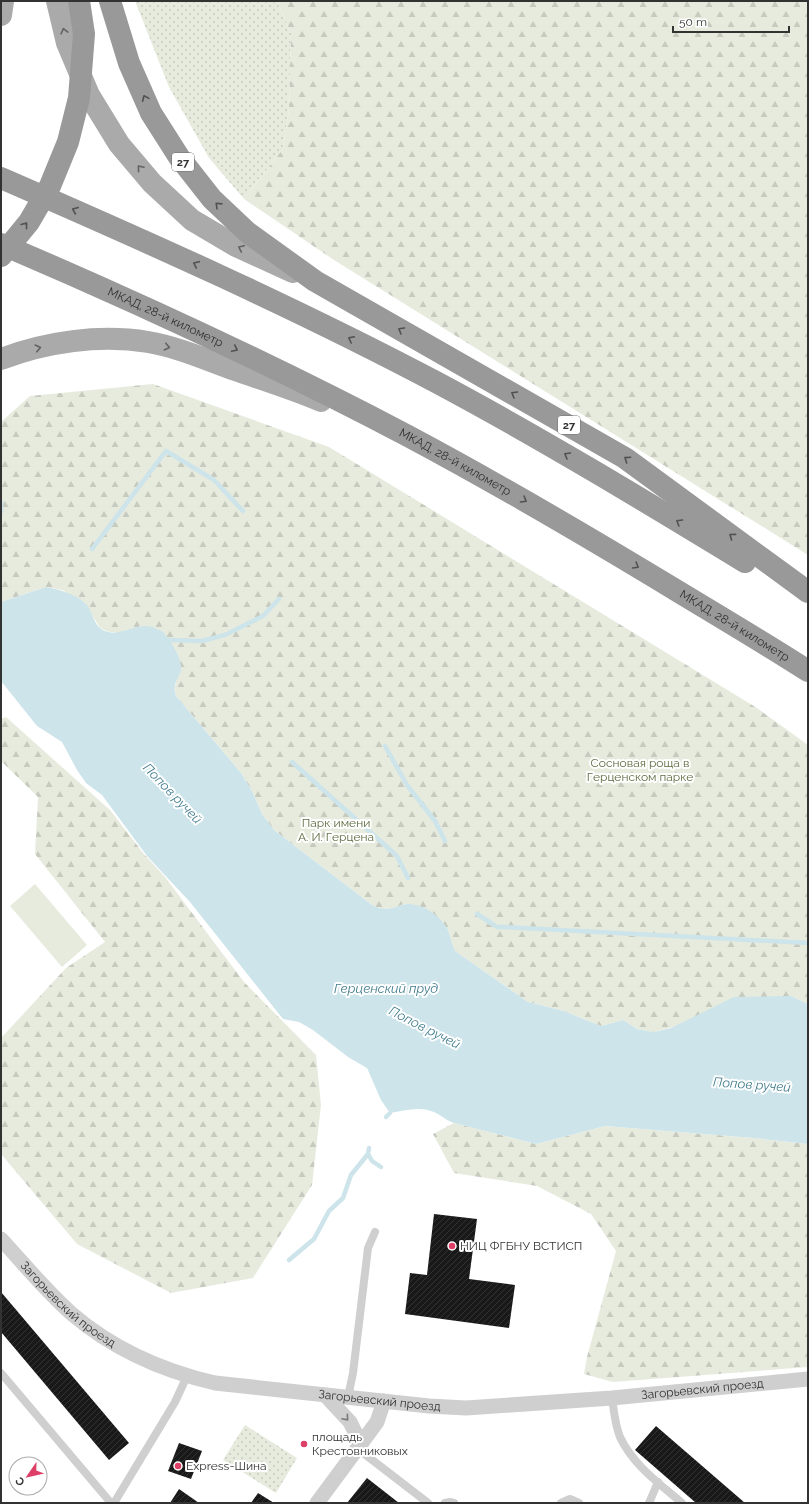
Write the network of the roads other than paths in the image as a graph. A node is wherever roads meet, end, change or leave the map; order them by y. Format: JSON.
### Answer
{"nodes":[{"id":1,"x":3,"y":1,"type":"edge"},
{"id":2,"x":57,"y":1,"type":"edge"},
{"id":3,"x":79,"y":1,"type":"edge"},
{"id":4,"x":110,"y":1,"type":"edge"},
{"id":5,"x":1,"y":15,"type":"edge"},
{"id":6,"x":1,"y":178,"type":"edge"},
{"id":7,"x":1,"y":244,"type":"edge"},
{"id":8,"x":1,"y":256,"type":"edge"},
{"id":9,"x":1,"y":260,"type":"edge"},
{"id":10,"x":315,"y":281,"type":"junction"},
{"id":11,"x":162,"y":314,"type":"junction"},
{"id":12,"x":1,"y":359,"type":"edge"},
{"id":13,"x":408,"y":436,"type":"junction"},
{"id":14,"x":808,"y":592,"type":"edge"},
{"id":15,"x":808,"y":600,"type":"edge"},
{"id":16,"x":808,"y":671,"type":"edge"},
{"id":17,"x":375,"y":1232,"type":"dead end"},
{"id":18,"x":1,"y":1239,"type":"edge"},
{"id":19,"x":1,"y":1374,"type":"edge"},
{"id":20,"x":187,"y":1376,"type":"junction"},
{"id":21,"x":808,"y":1379,"type":"edge"},
{"id":22,"x":325,"y":1395,"type":"junction"},
{"id":23,"x":348,"y":1397,"type":"junction"},
{"id":24,"x":612,"y":1398,"type":"junction"},
{"id":25,"x":384,"y":1401,"type":"junction"},
{"id":26,"x":360,"y":1447,"type":"junction"},
{"id":27,"x":658,"y":1482,"type":"junction"},
{"id":28,"x":112,"y":1503,"type":"edge"},
{"id":29,"x":317,"y":1503,"type":"edge"},
{"id":30,"x":428,"y":1503,"type":"edge"},
{"id":31,"x":445,"y":1503,"type":"edge"},
{"id":32,"x":454,"y":1503,"type":"edge"},
{"id":33,"x":561,"y":1503,"type":"edge"},
{"id":34,"x":579,"y":1503,"type":"edge"},
{"id":35,"x":649,"y":1503,"type":"edge"},
{"id":36,"x":682,"y":1503,"type":"edge"}],
"edges":[{"from":1,"to":5,"type":"main road"},
{"from":10,"to":2,"type":"main road","one_way":true},
{"from":8,"to":3,"type":"highway","one_way":true,"bridge":true},
{"from":10,"to":4,"type":"highway","number":"27","one_way":true},
{"from":15,"to":6,"type":"highway","one_way":true},
{"from":7,"to":11,"type":"highway","name":"МКАД, 28-й километр"},
{"from":9,"to":11,"type":"highway"},
{"from":14,"to":10,"type":"highway","number":"27","one_way":true},
{"from":11,"to":13,"type":"highway","name":"МКАД, 28-й километр","one_way":true},
{"from":12,"to":13,"type":"main road","one_way":true},
{"from":13,"to":16,"type":"highway","name":"МКАД, 28-й километр","one_way":true},
{"from":17,"to":23,"type":"lane"},
{"from":18,"to":20,"type":"street","name":"Загорьевский проезд"},
{"from":19,"to":28,"type":"lane"},
{"from":20,"to":22,"type":"street","name":"Загорьевский проезд"},
{"from":20,"to":28,"type":"lane"},
{"from":21,"to":24,"type":"street","name":"Загорьевский проезд"},
{"from":22,"to":23,"type":"street","name":"Загорьевский проезд"},
{"from":22,"to":26,"type":"street","one_way":true},
{"from":23,"to":25,"type":"street","name":"Загорьевский проезд"},
{"from":24,"to":25,"type":"street","name":"Загорьевский проезд"},
{"from":24,"to":27,"type":"lane"},
{"from":25,"to":26,"type":"street"},
{"from":26,"to":29,"type":"street"},
{"from":26,"to":30,"type":"lane"},
{"from":27,"to":35,"type":"lane"},
{"from":27,"to":36,"type":"lane"},
{"from":31,"to":32,"type":"lane"},
{"from":33,"to":34,"type":"lane"}]}
